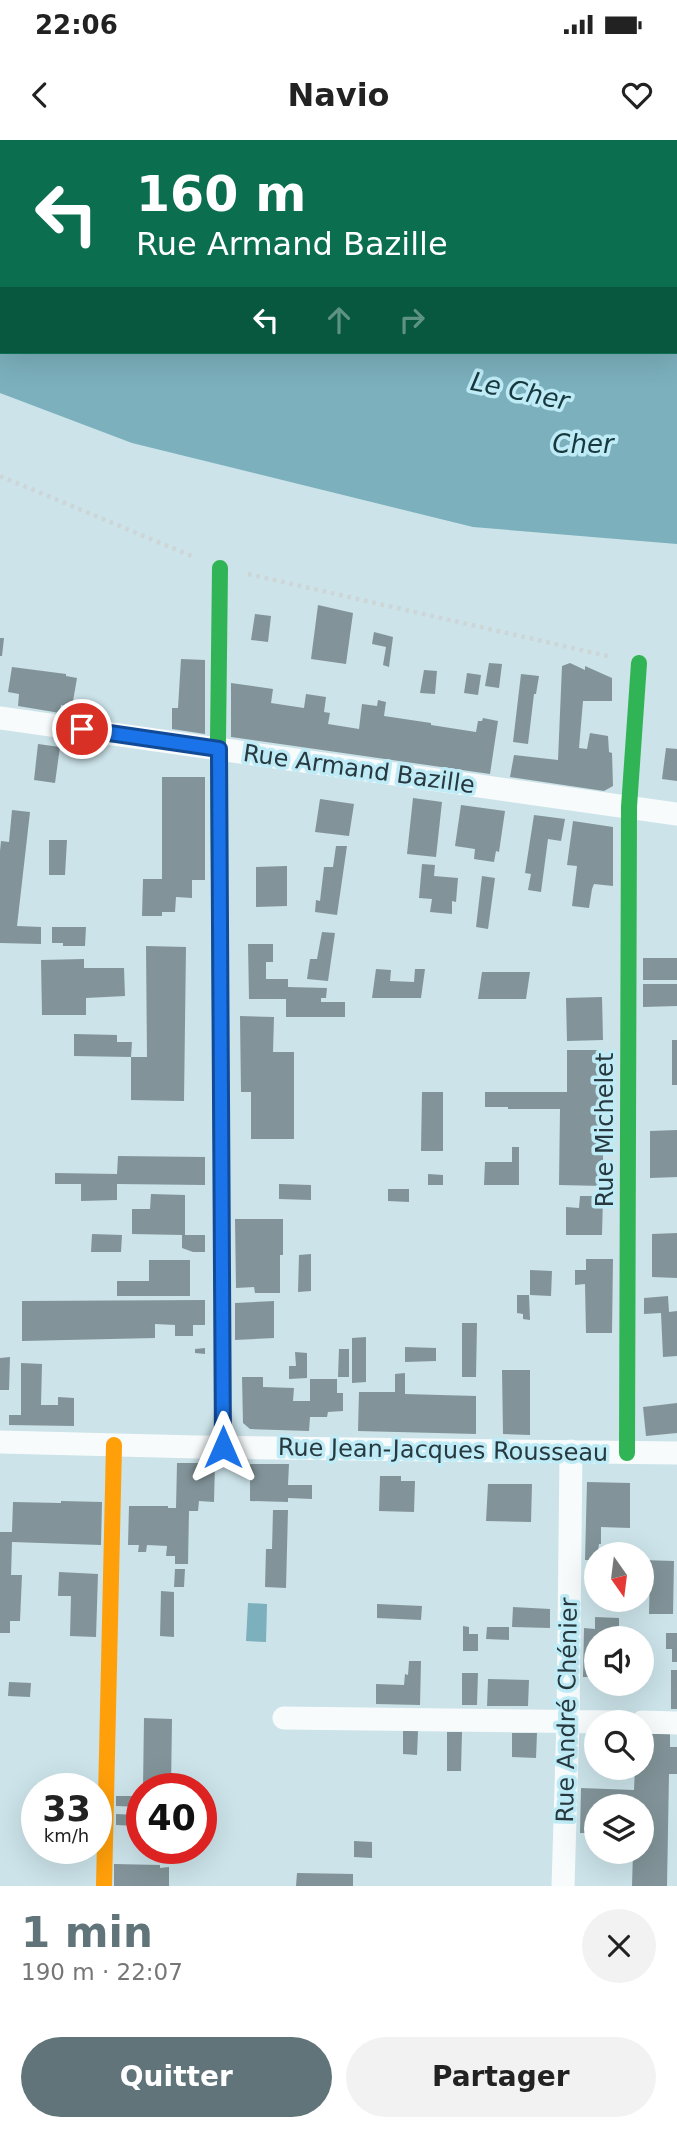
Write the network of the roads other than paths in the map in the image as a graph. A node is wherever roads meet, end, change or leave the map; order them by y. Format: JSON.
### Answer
{"nodes":[{"id":1,"x":220,"y":568,"type":"road end"},
{"id":2,"x":639,"y":663,"type":"road end"},
{"id":3,"x":0,"y":718,"type":"edge"},
{"id":4,"x":219,"y":749,"type":"junction"},
{"id":5,"x":629,"y":807,"type":"junction"},
{"id":6,"x":677,"y":814,"type":"edge"},
{"id":7,"x":0,"y":1442,"type":"edge"},
{"id":8,"x":114,"y":1445,"type":"junction"},
{"id":9,"x":223,"y":1447,"type":"junction"},
{"id":10,"x":571,"y":1451,"type":"junction"},
{"id":11,"x":627,"y":1453,"type":"junction"},
{"id":12,"x":677,"y":1453,"type":"edge"},
{"id":13,"x":284,"y":1718,"type":"dead end"},
{"id":14,"x":568,"y":1721,"type":"junction"},
{"id":15,"x":584,"y":1721,"type":"edge"},
{"id":16,"x":654,"y":1722,"type":"edge"},
{"id":17,"x":677,"y":1723,"type":"edge"},
{"id":18,"x":104,"y":1886,"type":"edge"},
{"id":19,"x":563,"y":1886,"type":"edge"}],
"edges":[{"from":1,"to":4,"type":"street"},
{"from":2,"to":5,"type":"street","name":"Rue Michelet"},
{"from":3,"to":4,"type":"street","name":"Rue Armand Bazille"},
{"from":4,"to":5,"type":"street","name":"Rue Armand Bazille"},
{"from":4,"to":9,"type":"street"},
{"from":5,"to":6,"type":"street","name":"Rue Armand Bazille"},
{"from":5,"to":11,"type":"street","name":"Rue Michelet"},
{"from":7,"to":8,"type":"street","name":"Rue Jean-Jacques Rousseau"},
{"from":8,"to":9,"type":"street","name":"Rue Jean-Jacques Rousseau"},
{"from":8,"to":18,"type":"street"},
{"from":9,"to":10,"type":"street","name":"Rue Jean-Jacques Rousseau"},
{"from":10,"to":11,"type":"street","name":"Rue Jean-Jacques Rousseau"},
{"from":10,"to":14,"type":"street","name":"Rue André Chénier"},
{"from":11,"to":12,"type":"street","name":"Rue Jean-Jacques Rousseau"},
{"from":13,"to":14,"type":"street"},
{"from":14,"to":15,"type":"street"},
{"from":14,"to":19,"type":"street","name":"Rue André Chénier"},
{"from":16,"to":17,"type":"street"}]}
